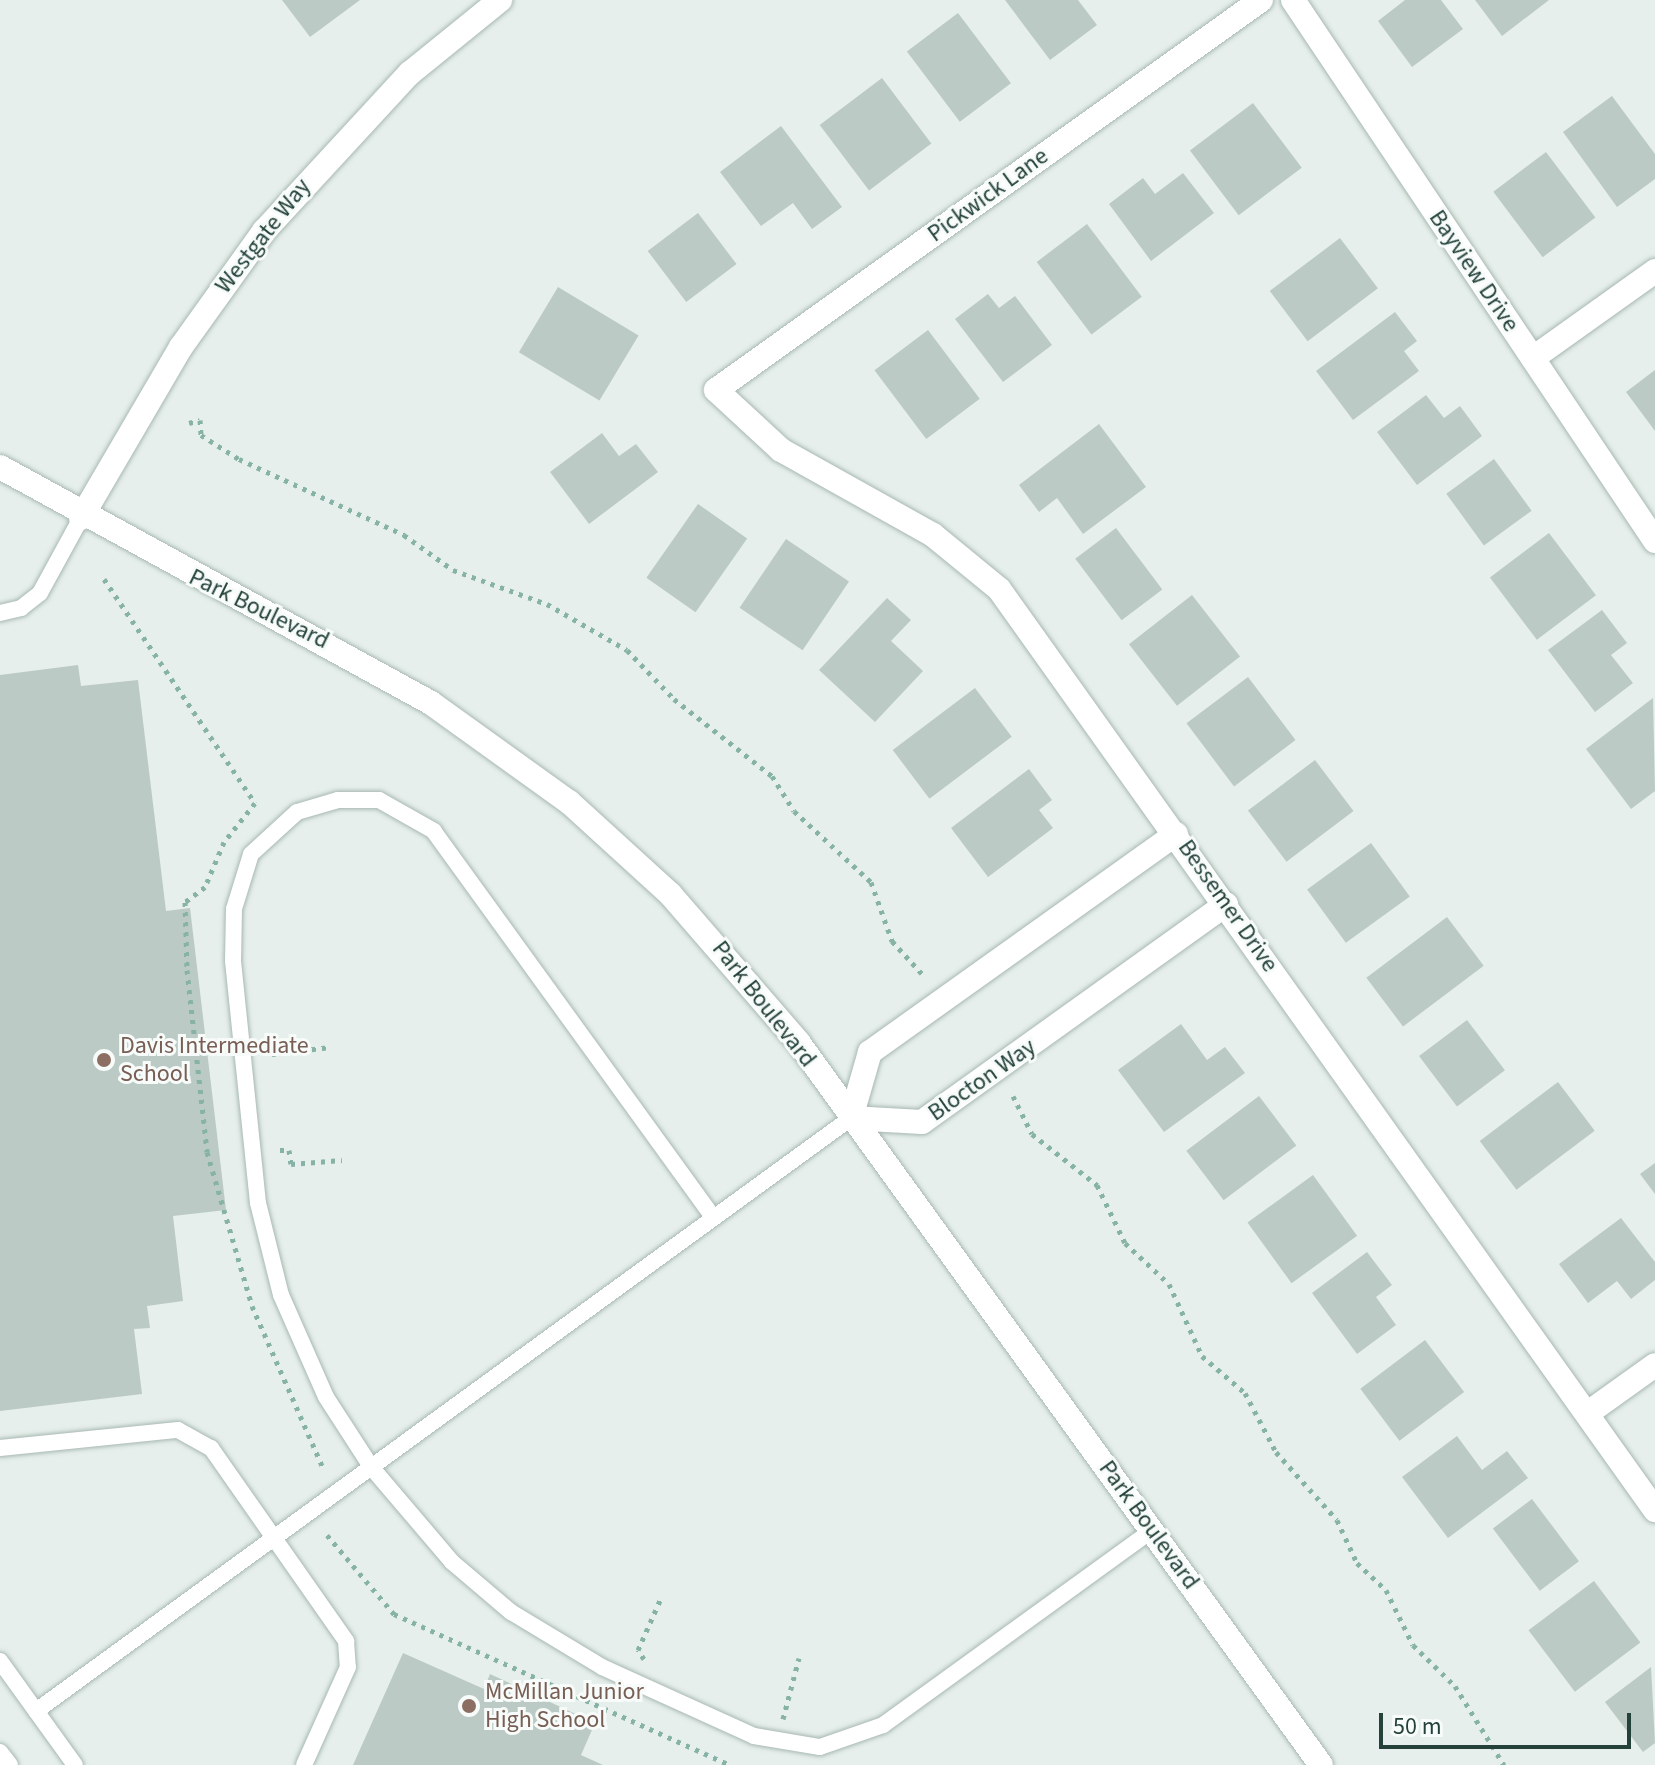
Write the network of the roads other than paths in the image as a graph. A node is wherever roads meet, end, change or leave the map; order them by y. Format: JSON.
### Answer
{"nodes":[{"id":1,"x":1261,"y":0,"type":"edge"},
{"id":2,"x":1293,"y":0,"type":"edge"},
{"id":3,"x":497,"y":1,"type":"edge"},
{"id":4,"x":1655,"y":271,"type":"edge"},
{"id":5,"x":1533,"y":358,"type":"junction"},
{"id":6,"x":716,"y":390,"type":"joint"},
{"id":7,"x":0,"y":467,"type":"edge"},
{"id":8,"x":81,"y":518,"type":"junction"},
{"id":9,"x":1655,"y":541,"type":"edge"},
{"id":10,"x":0,"y":613,"type":"edge"},
{"id":11,"x":1176,"y":834,"type":"junction"},
{"id":12,"x":1226,"y":904,"type":"junction"},
{"id":13,"x":851,"y":1118,"type":"junction"},
{"id":14,"x":713,"y":1217,"type":"junction"},
{"id":15,"x":1655,"y":1365,"type":"edge"},
{"id":16,"x":1588,"y":1413,"type":"junction"},
{"id":17,"x":0,"y":1448,"type":"edge"},
{"id":18,"x":372,"y":1468,"type":"junction"},
{"id":19,"x":1655,"y":1510,"type":"edge"},
{"id":20,"x":1152,"y":1530,"type":"junction"},
{"id":21,"x":276,"y":1538,"type":"junction"},
{"id":22,"x":0,"y":1661,"type":"edge"},
{"id":23,"x":36,"y":1711,"type":"junction"},
{"id":24,"x":0,"y":1752,"type":"edge"},
{"id":25,"x":10,"y":1765,"type":"edge"},
{"id":26,"x":75,"y":1765,"type":"edge"},
{"id":27,"x":304,"y":1765,"type":"edge"},
{"id":28,"x":1321,"y":1765,"type":"edge"}],
"edges":[{"from":1,"to":6,"type":"street","name":"Pickwick Lane"},
{"from":2,"to":5,"type":"street","name":"Bayview Drive"},
{"from":3,"to":8,"type":"street","name":"Westgate Way"},
{"from":4,"to":5,"type":"street"},
{"from":5,"to":9,"type":"street","name":"Bayview Drive"},
{"from":6,"to":11,"type":"street","name":"Bessemer Drive"},
{"from":7,"to":8,"type":"street","name":"Park Boulevard"},
{"from":8,"to":10,"type":"lane"},
{"from":8,"to":13,"type":"street","name":"Park Boulevard"},
{"from":11,"to":12,"type":"street","name":"Bessemer Drive"},
{"from":11,"to":13,"type":"street"},
{"from":12,"to":13,"type":"street","name":"Blocton Way"},
{"from":12,"to":16,"type":"street","name":"Bessemer Drive"},
{"from":13,"to":14,"type":"lane"},
{"from":13,"to":20,"type":"street","name":"Park Boulevard"},
{"from":14,"to":18,"type":"lane"},
{"from":14,"to":18,"type":"lane"},
{"from":15,"to":16,"type":"street"},
{"from":16,"to":19,"type":"street","name":"Bessemer Drive"},
{"from":17,"to":21,"type":"lane"},
{"from":18,"to":20,"type":"lane"},
{"from":18,"to":21,"type":"lane"},
{"from":20,"to":28,"type":"street","name":"Park Boulevard"},
{"from":21,"to":23,"type":"lane"},
{"from":21,"to":27,"type":"lane"},
{"from":22,"to":23,"type":"lane"},
{"from":23,"to":26,"type":"lane"},
{"from":24,"to":25,"type":"lane"}]}
